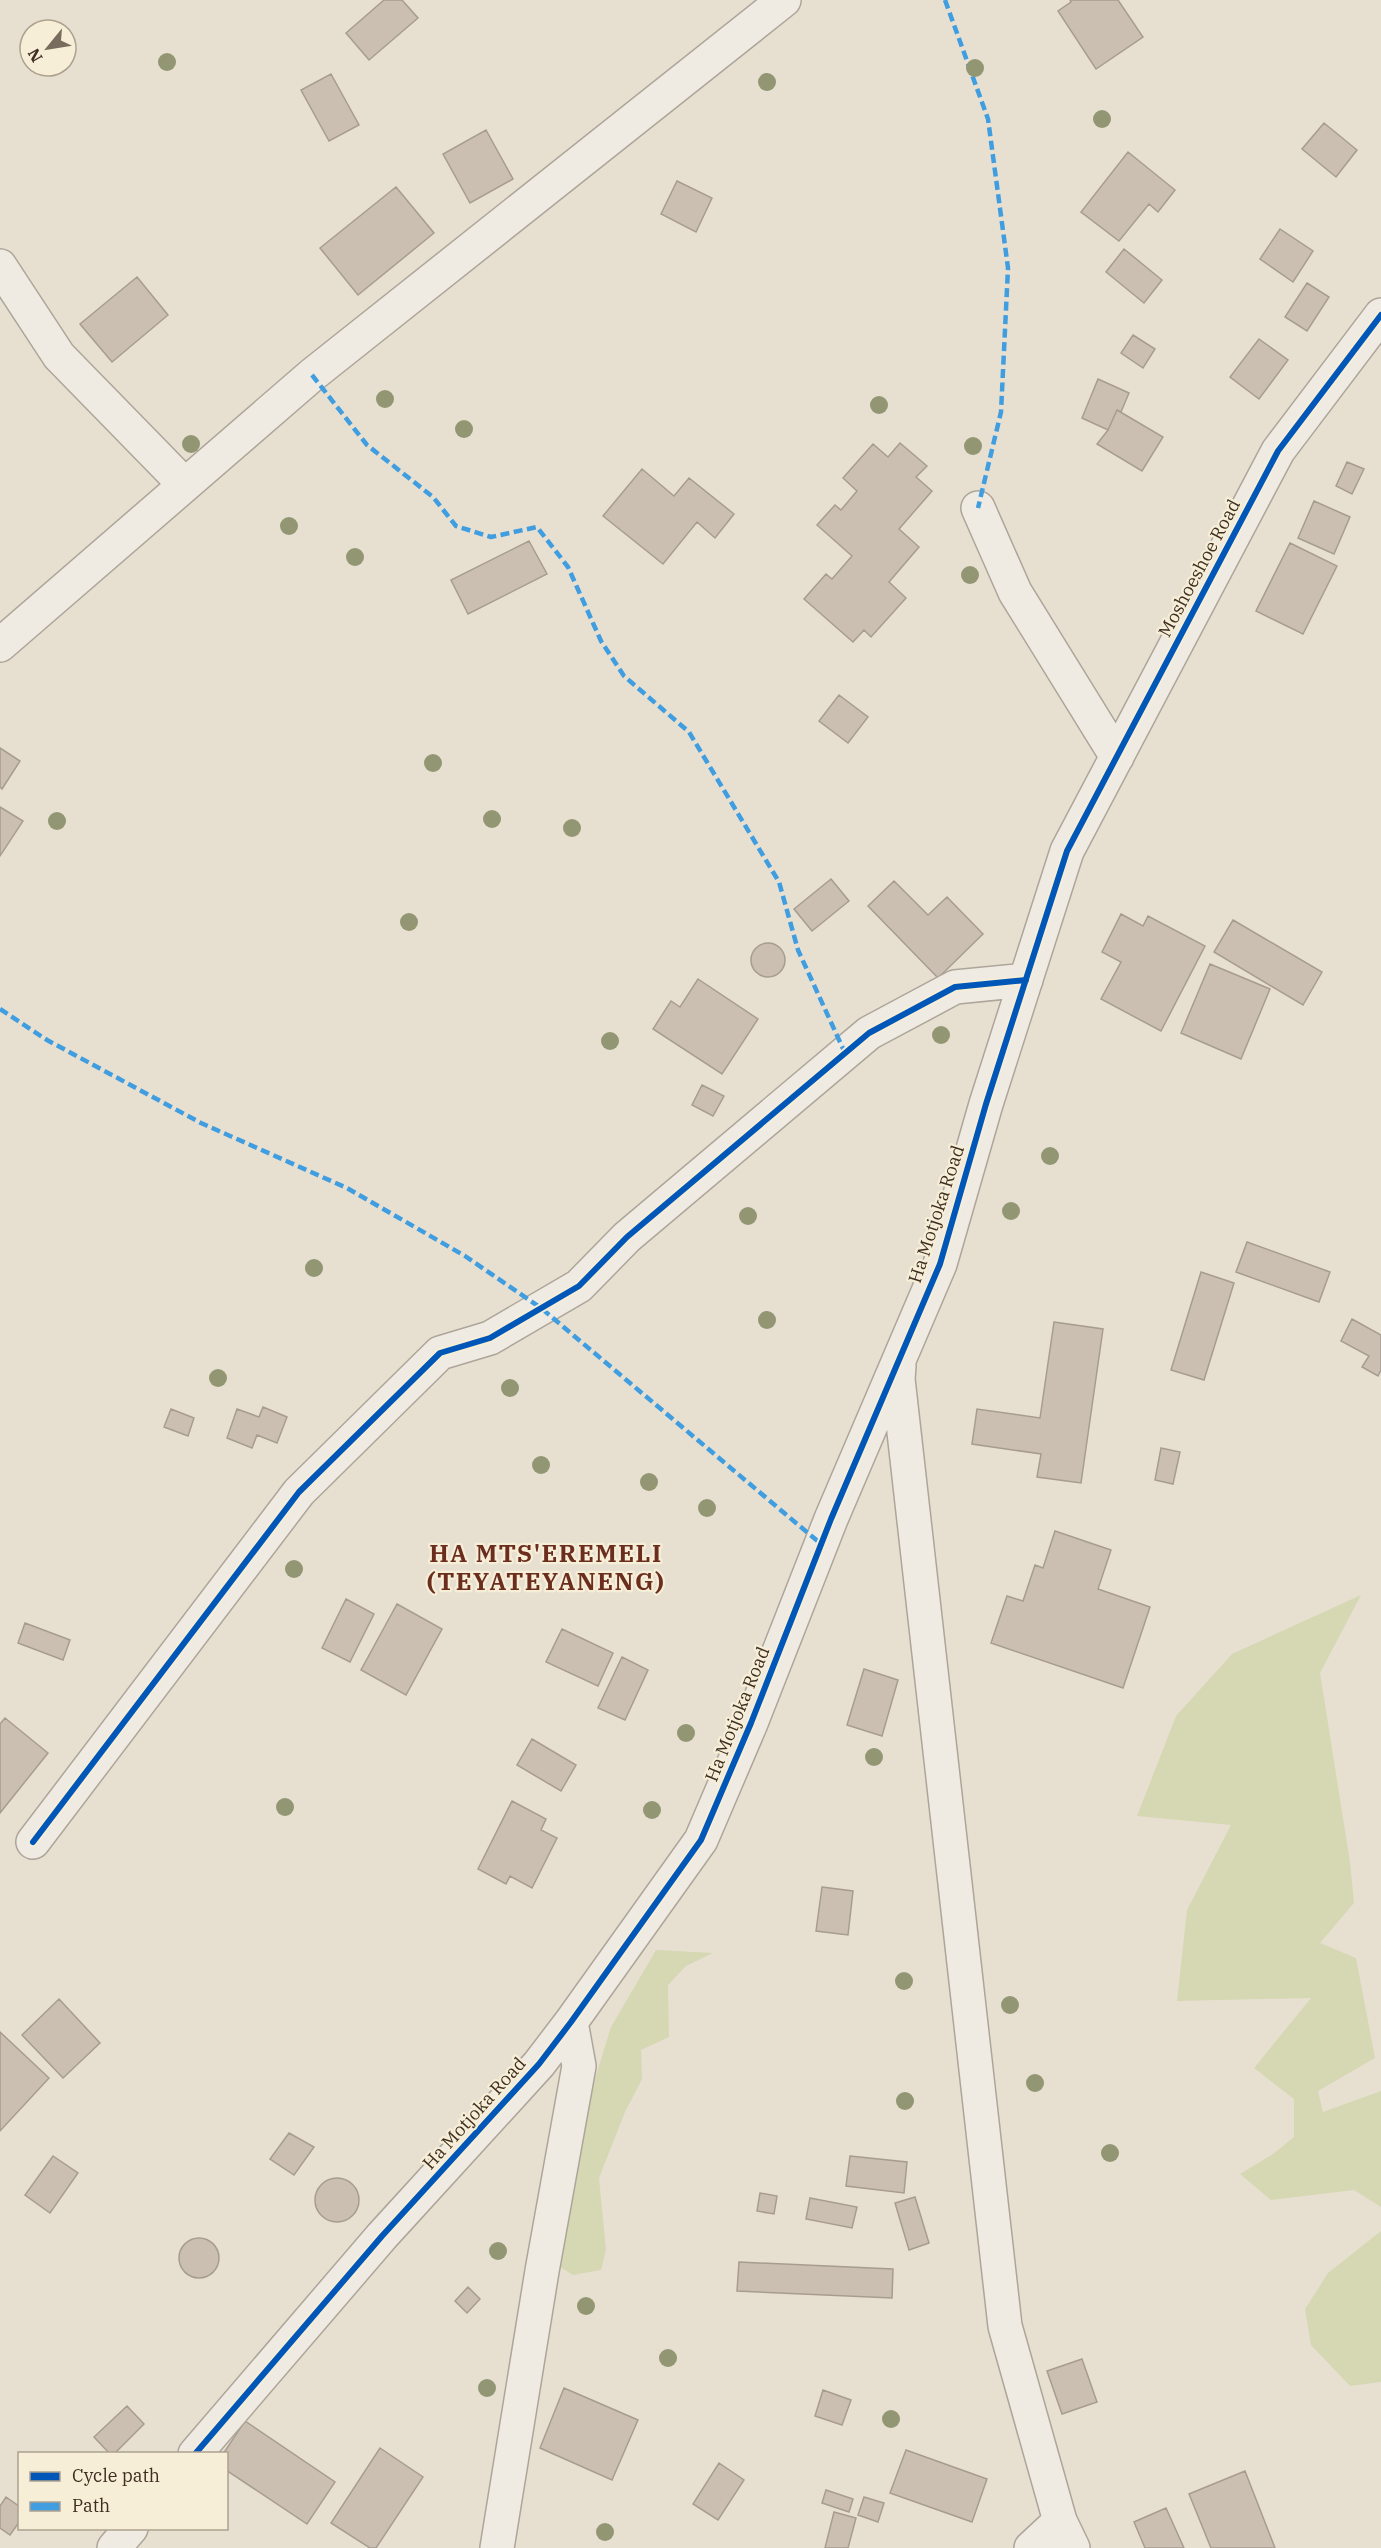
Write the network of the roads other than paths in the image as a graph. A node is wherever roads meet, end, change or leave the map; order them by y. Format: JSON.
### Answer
{"nodes":[{"id":1,"x":784,"y":0,"type":"edge"},
{"id":2,"x":0,"y":266,"type":"edge"},
{"id":3,"x":1381,"y":315,"type":"edge"},
{"id":4,"x":185,"y":485,"type":"junction"},
{"id":5,"x":978,"y":508,"type":"dead end"},
{"id":6,"x":0,"y":645,"type":"edge"},
{"id":7,"x":1117,"y":757,"type":"junction"},
{"id":8,"x":1067,"y":851,"type":"joint"},
{"id":9,"x":1026,"y":980,"type":"junction"},
{"id":10,"x":900,"y":1356,"type":"junction"},
{"id":11,"x":33,"y":1842,"type":"dead end"},
{"id":12,"x":572,"y":2022,"type":"junction"},
{"id":13,"x":197,"y":2452,"type":"edge"},
{"id":14,"x":129,"y":2530,"type":"edge"},
{"id":15,"x":1067,"y":2535,"type":"edge"},
{"id":16,"x":114,"y":2548,"type":"edge"},
{"id":17,"x":497,"y":2548,"type":"edge"},
{"id":18,"x":1031,"y":2548,"type":"edge"}],
"edges":[{"from":1,"to":4,"type":"street"},
{"from":2,"to":4,"type":"street"},
{"from":3,"to":7,"type":"street","name":"Moshoeshoe Road"},
{"from":4,"to":6,"type":"street"},
{"from":5,"to":7,"type":"street"},
{"from":7,"to":8,"type":"street","name":"Moshoeshoe Road"},
{"from":8,"to":9,"type":"street","name":"Ha Motjoka Road"},
{"from":9,"to":10,"type":"street","name":"Ha Motjoka Road"},
{"from":9,"to":11,"type":"street"},
{"from":10,"to":12,"type":"street","name":"Ha Motjoka Road"},
{"from":10,"to":15,"type":"street"},
{"from":12,"to":13,"type":"street","name":"Ha Motjoka Road"},
{"from":12,"to":17,"type":"street"},
{"from":14,"to":16,"type":"street"},
{"from":15,"to":18,"type":"street"}]}
